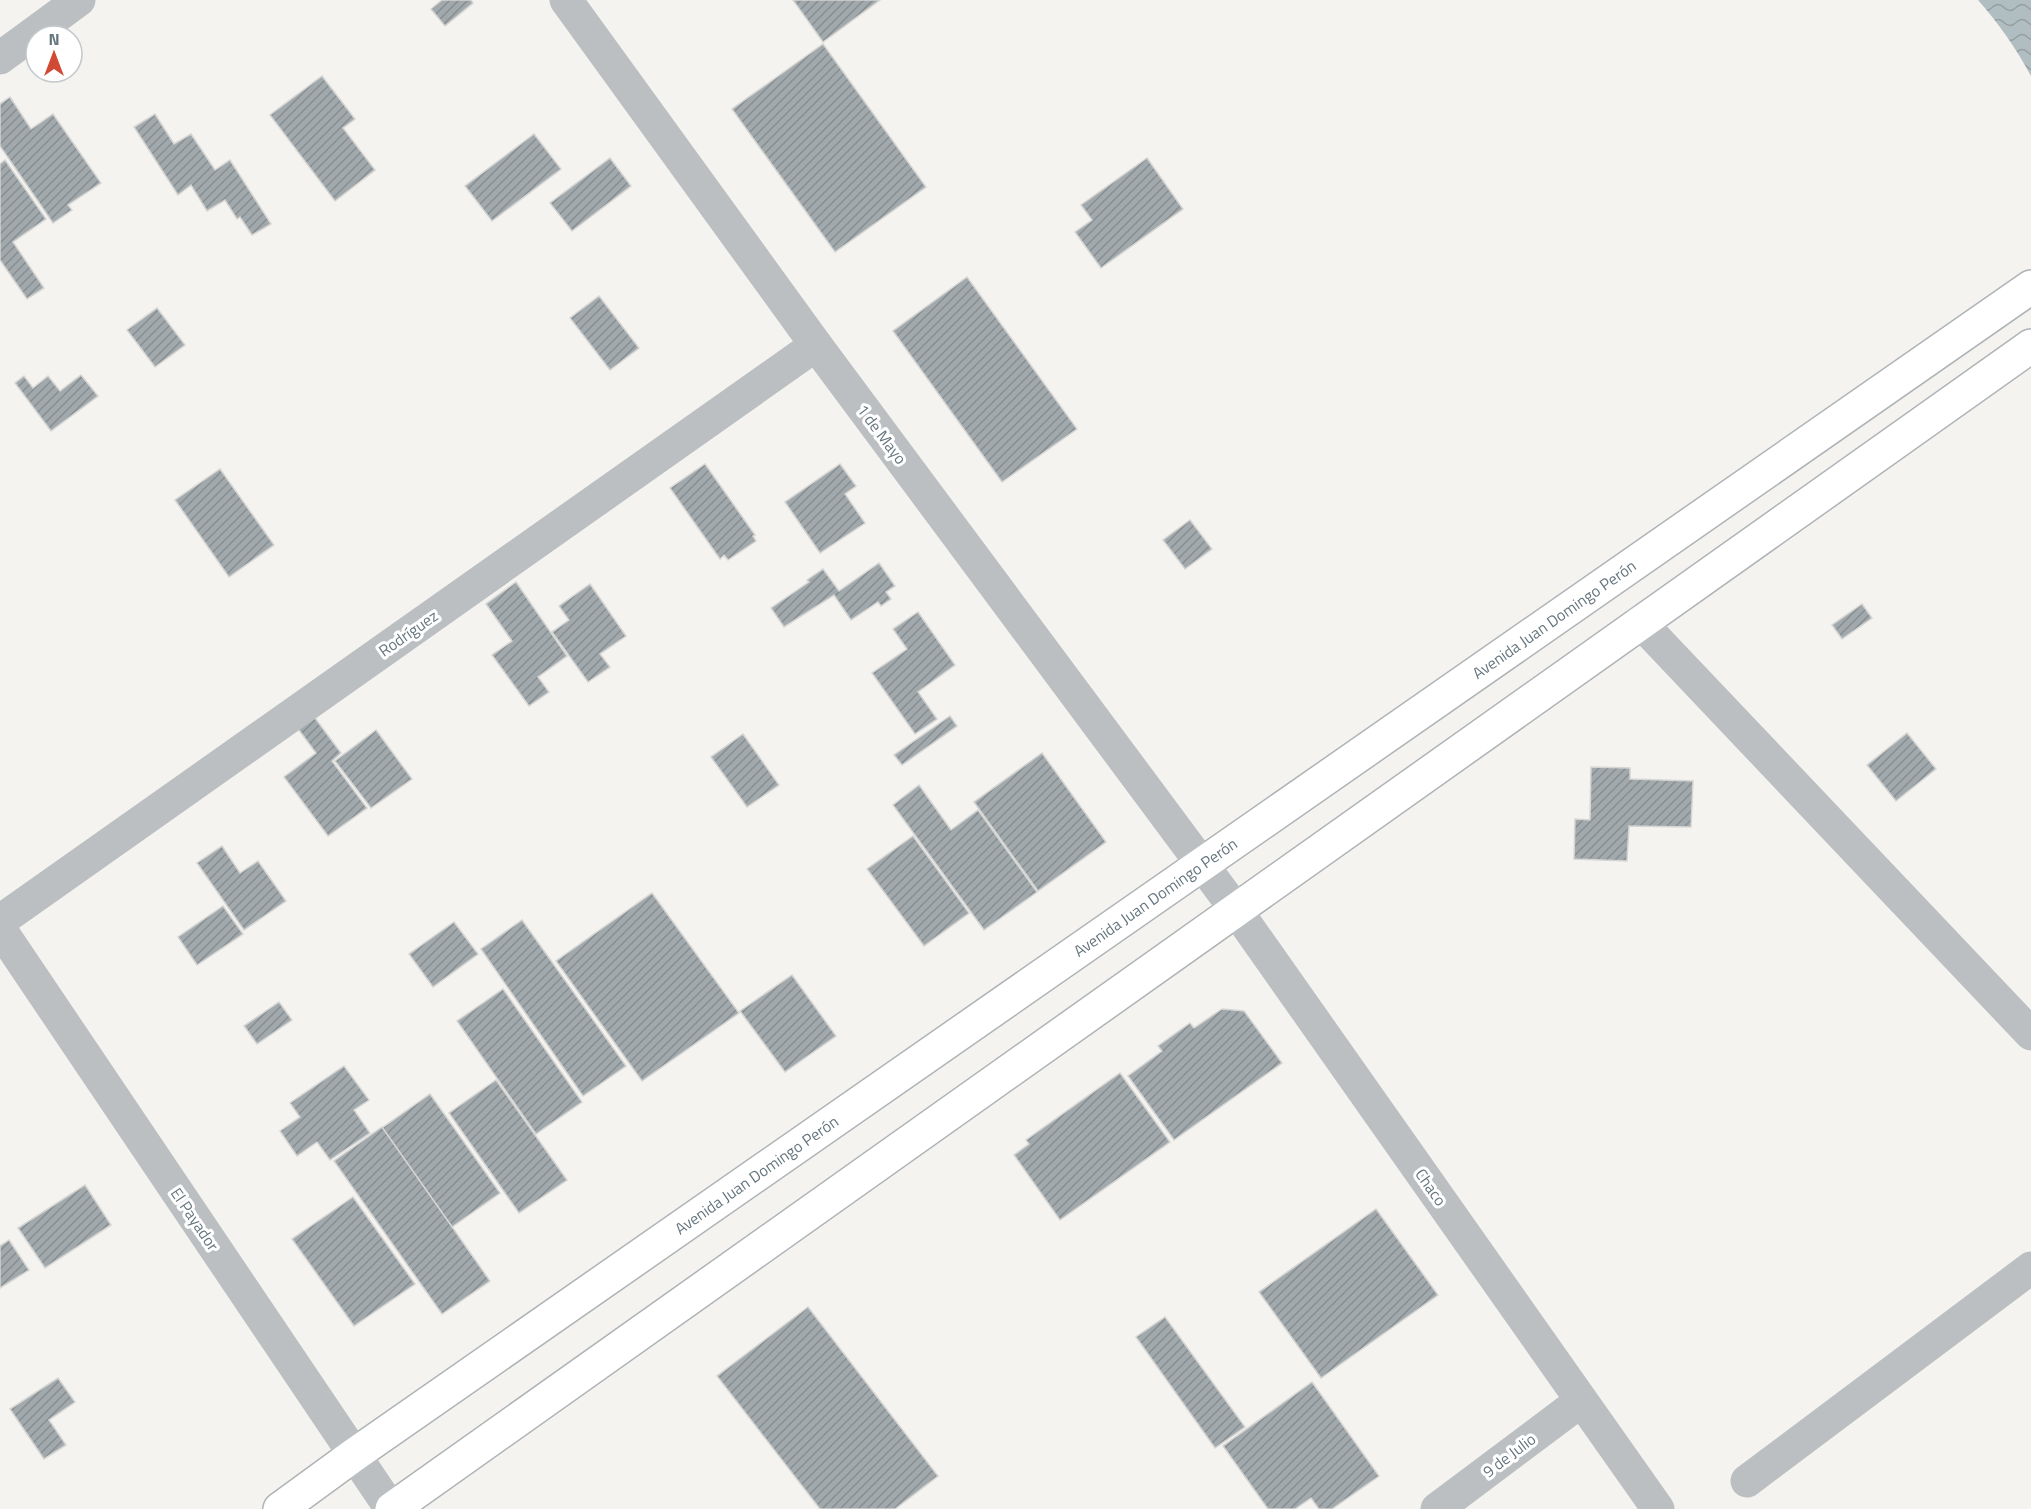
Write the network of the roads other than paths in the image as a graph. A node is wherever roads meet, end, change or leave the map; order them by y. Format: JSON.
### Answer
{"nodes":[{"id":1,"x":79,"y":0,"type":"edge"},
{"id":2,"x":566,"y":0,"type":"edge"},
{"id":3,"x":0,"y":58,"type":"edge"},
{"id":4,"x":2031,"y":287,"type":"edge"},
{"id":5,"x":816,"y":345,"type":"junction"},
{"id":6,"x":2031,"y":346,"type":"edge"},
{"id":7,"x":1640,"y":622,"type":"junction"},
{"id":8,"x":1202,"y":865,"type":"junction"},
{"id":9,"x":1236,"y":910,"type":"junction"},
{"id":10,"x":0,"y":921,"type":"edge"},
{"id":11,"x":0,"y":929,"type":"edge"},
{"id":12,"x":2031,"y":1034,"type":"edge"},
{"id":13,"x":2031,"y":1268,"type":"edge"},
{"id":14,"x":1581,"y":1401,"type":"junction"},
{"id":15,"x":354,"y":1455,"type":"junction"},
{"id":16,"x":1748,"y":1481,"type":"dead end"},
{"id":17,"x":280,"y":1509,"type":"edge"},
{"id":18,"x":391,"y":1509,"type":"edge"},
{"id":19,"x":1437,"y":1509,"type":"edge"},
{"id":20,"x":1658,"y":1509,"type":"edge"}],
"edges":[{"from":1,"to":3,"type":"street"},
{"from":2,"to":5,"type":"street","name":"1 de Mayo"},
{"from":4,"to":8,"type":"main road","name":"Avenida Juan Domingo Perón"},
{"from":5,"to":8,"type":"street","name":"1 de Mayo"},
{"from":5,"to":10,"type":"street","name":"Rodríguez"},
{"from":6,"to":7,"type":"main road"},
{"from":7,"to":9,"type":"main road"},
{"from":7,"to":12,"type":"street"},
{"from":8,"to":9,"type":"street","name":"Chaco"},
{"from":8,"to":15,"type":"main road","name":"Avenida Juan Domingo Perón"},
{"from":9,"to":14,"type":"street","name":"Chaco"},
{"from":9,"to":18,"type":"main road"},
{"from":11,"to":15,"type":"street","name":"El Payador"},
{"from":13,"to":16,"type":"street"},
{"from":14,"to":19,"type":"street","name":"9 de Julio"},
{"from":14,"to":20,"type":"street","name":"Chaco"},
{"from":15,"to":17,"type":"main road","name":"Avenida Juan Domingo Perón"},
{"from":15,"to":18,"type":"street","name":"El Payador"}]}
